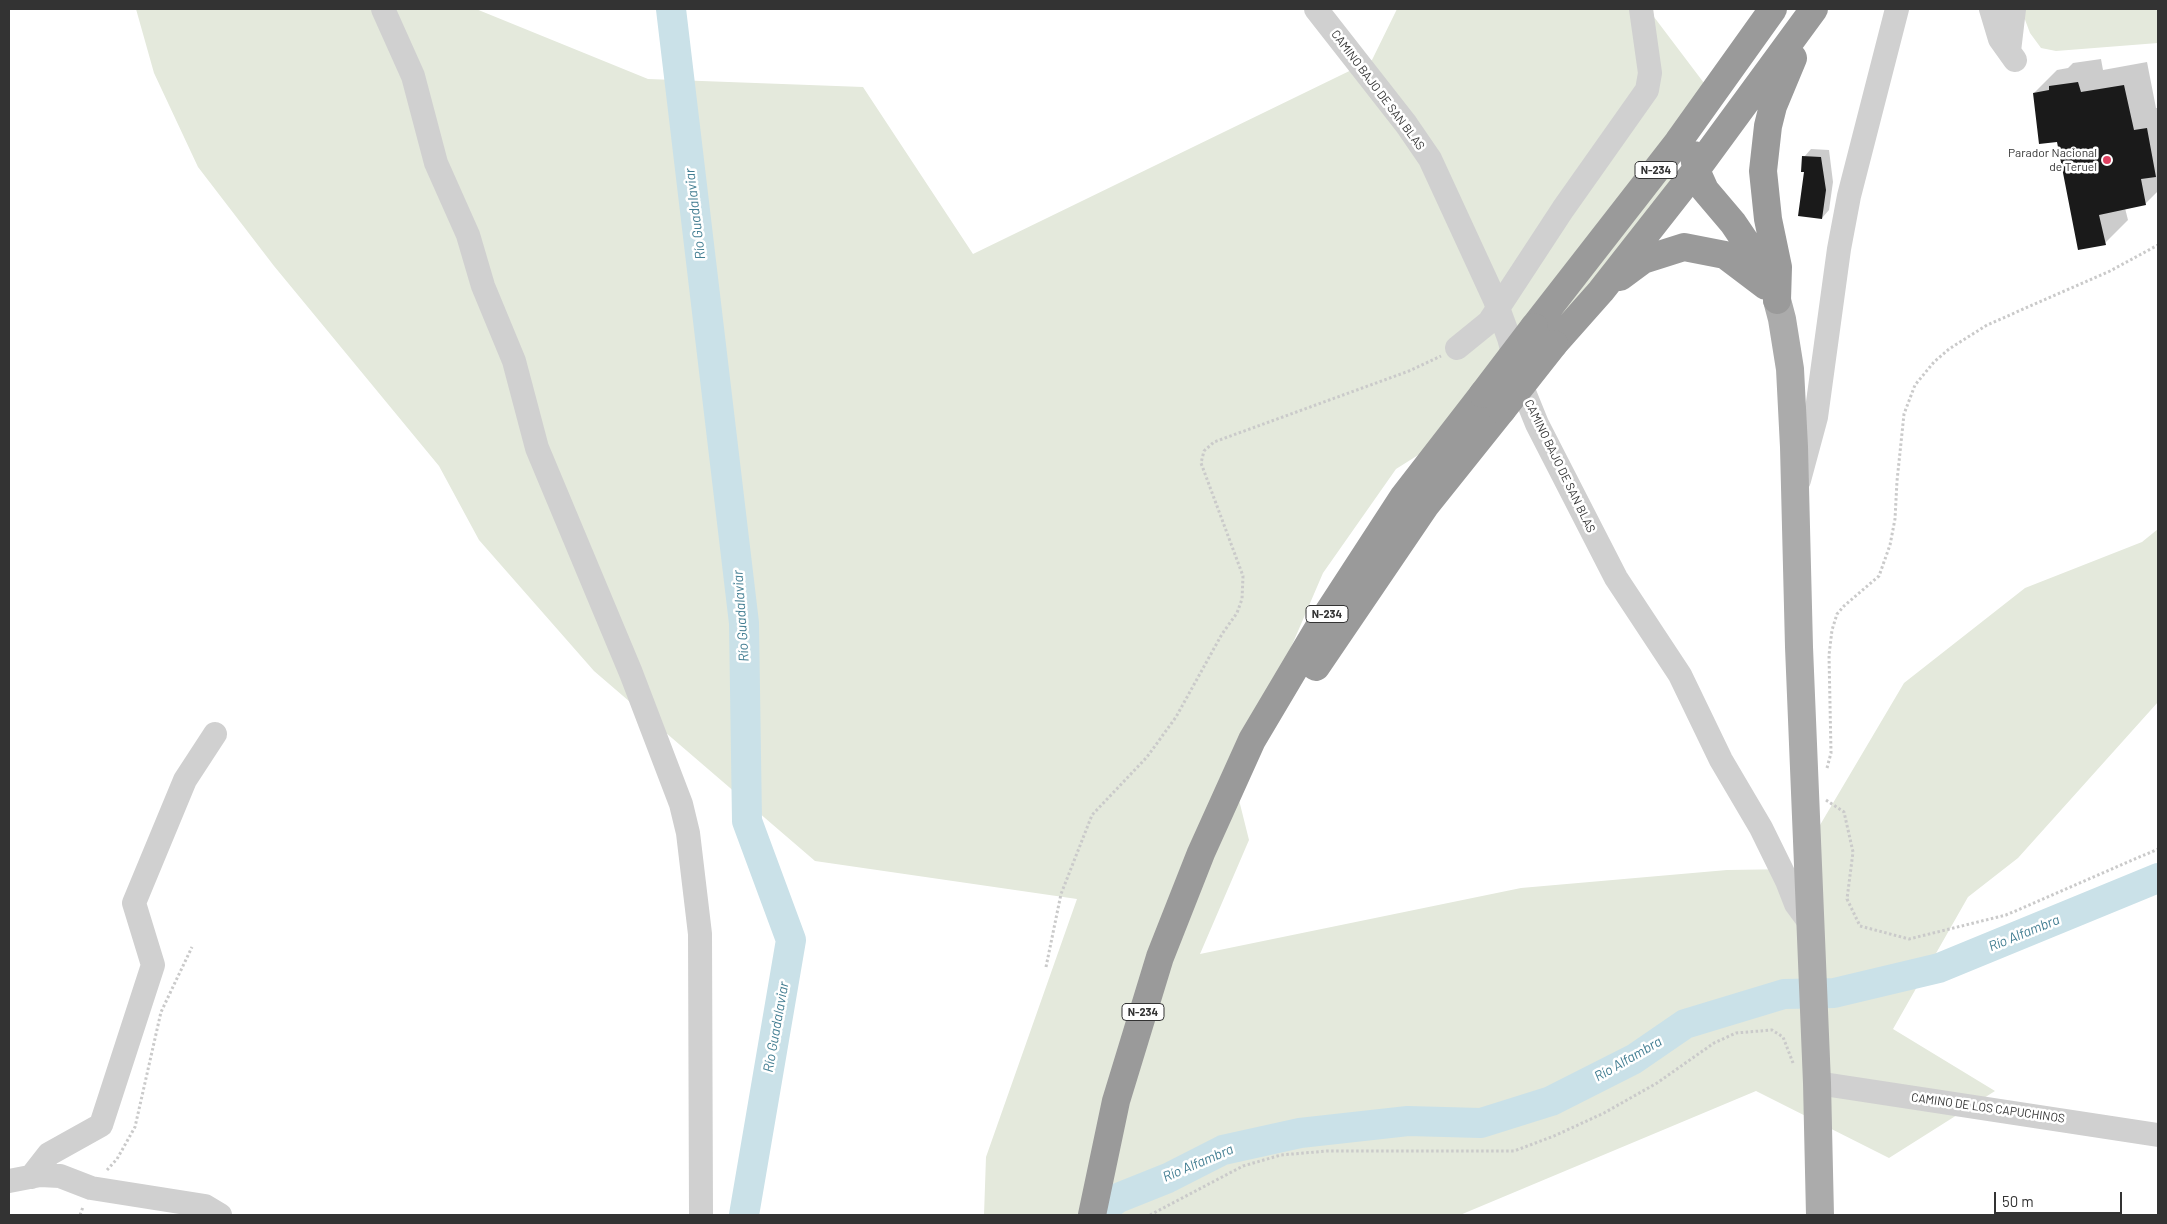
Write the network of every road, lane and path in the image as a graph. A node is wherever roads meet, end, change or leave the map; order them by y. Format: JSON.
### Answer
{"nodes":[{"id":1,"x":383,"y":9,"type":"edge"},
{"id":2,"x":1316,"y":9,"type":"edge"},
{"id":3,"x":1640,"y":9,"type":"edge"},
{"id":4,"x":1773,"y":9,"type":"edge"},
{"id":5,"x":1784,"y":9,"type":"edge"},
{"id":6,"x":1815,"y":9,"type":"edge"},
{"id":7,"x":1898,"y":9,"type":"edge"},
{"id":8,"x":1991,"y":9,"type":"edge"},
{"id":9,"x":2014,"y":9,"type":"edge"},
{"id":10,"x":1696,"y":170,"type":"junction"},
{"id":11,"x":2158,"y":245,"type":"edge"},
{"id":12,"x":1601,"y":291,"type":"junction"},
{"id":13,"x":1771,"y":293,"type":"junction"},
{"id":14,"x":1498,"y":309,"type":"junction"},
{"id":15,"x":1544,"y":336,"type":"junction"},
{"id":16,"x":1457,"y":348,"type":"joint"},
{"id":17,"x":1795,"y":496,"type":"junction"},
{"id":18,"x":215,"y":734,"type":"dead end"},
{"id":19,"x":1805,"y":786,"type":"junction"},
{"id":20,"x":2158,"y":849,"type":"edge"},
{"id":21,"x":1810,"y":923,"type":"junction"},
{"id":22,"x":192,"y":947,"type":"dead end"},
{"id":23,"x":1046,"y":967,"type":"dead end"},
{"id":24,"x":1805,"y":1076,"type":"junction"},
{"id":25,"x":2158,"y":1134,"type":"edge"},
{"id":26,"x":20,"y":1179,"type":"edge"},
{"id":27,"x":91,"y":1188,"type":"junction"},
{"id":28,"x":220,"y":1215,"type":"edge"},
{"id":29,"x":701,"y":1215,"type":"edge"},
{"id":30,"x":1092,"y":1215,"type":"edge"},
{"id":31,"x":1150,"y":1215,"type":"edge"},
{"id":32,"x":1820,"y":1215,"type":"edge"}],
"edges":[{"from":1,"to":29,"type":"street"},
{"from":2,"to":14,"type":"street","name":"CAMINO BAJO DE SAN BLAS"},
{"from":3,"to":14,"type":"street"},
{"from":4,"to":15,"type":"highway","number":"N-234"},
{"from":5,"to":10,"type":"highway"},
{"from":6,"to":10,"type":"highway","number":"N-234"},
{"from":6,"to":13,"type":"highway"},
{"from":7,"to":17,"type":"street"},
{"from":8,"to":9,"type":"street"},
{"from":10,"to":12,"type":"highway","number":"N-234"},
{"from":10,"to":13,"type":"highway"},
{"from":11,"to":19,"type":"path"},
{"from":12,"to":13,"type":"highway"},
{"from":12,"to":15,"type":"highway","number":"N-234"},
{"from":13,"to":17,"type":"main road"},
{"from":14,"to":16,"type":"street"},
{"from":14,"to":21,"type":"street","name":"CAMINO BAJO DE SAN BLAS"},
{"from":15,"to":30,"type":"highway","number":"N-234","bridge":true},
{"from":16,"to":23,"type":"path"},
{"from":17,"to":19,"type":"main road"},
{"from":18,"to":26,"type":"street"},
{"from":19,"to":20,"type":"path"},
{"from":19,"to":21,"type":"main road"},
{"from":21,"to":24,"type":"main road"},
{"from":22,"to":27,"type":"path"},
{"from":24,"to":25,"type":"street","name":"CAMINO DE LOS CAPUCHINOS"},
{"from":24,"to":31,"type":"path"},
{"from":24,"to":32,"type":"main road"},
{"from":26,"to":27,"type":"street"},
{"from":27,"to":28,"type":"street"}]}
